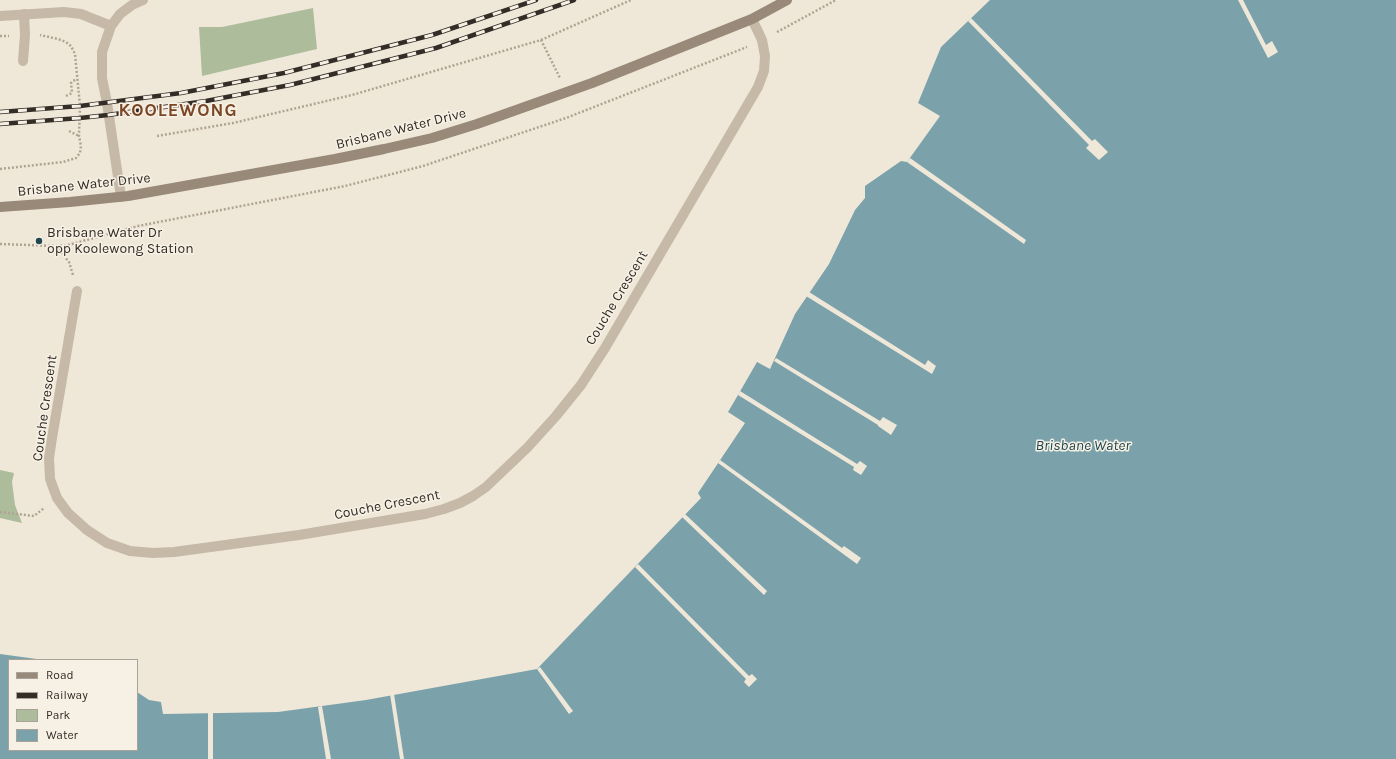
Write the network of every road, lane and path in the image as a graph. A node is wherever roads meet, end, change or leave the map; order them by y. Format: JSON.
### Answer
{"nodes":[{"id":1,"x":143,"y":0,"type":"edge"},
{"id":2,"x":631,"y":0,"type":"edge"},
{"id":3,"x":787,"y":0,"type":"edge"},
{"id":4,"x":24,"y":14,"type":"junction"},
{"id":5,"x":0,"y":16,"type":"edge"},
{"id":6,"x":752,"y":19,"type":"junction"},
{"id":7,"x":111,"y":26,"type":"junction"},
{"id":8,"x":25,"y":35,"type":"junction"},
{"id":9,"x":0,"y":36,"type":"edge"},
{"id":10,"x":541,"y":40,"type":"junction"},
{"id":11,"x":23,"y":61,"type":"dead end"},
{"id":12,"x":77,"y":79,"type":"junction"},
{"id":13,"x":566,"y":93,"type":"junction"},
{"id":14,"x":66,"y":96,"type":"dead end"},
{"id":15,"x":69,"y":131,"type":"dead end"},
{"id":16,"x":79,"y":136,"type":"junction"},
{"id":17,"x":157,"y":136,"type":"dead end"},
{"id":18,"x":0,"y":169,"type":"edge"},
{"id":19,"x":121,"y":196,"type":"junction"},
{"id":20,"x":0,"y":207,"type":"edge"},
{"id":21,"x":56,"y":246,"type":"dead end"},
{"id":22,"x":77,"y":291,"type":"joint"},
{"id":23,"x":46,"y":506,"type":"dead end"},
{"id":24,"x":0,"y":512,"type":"edge"}],
"edges":[{"from":1,"to":7,"type":"street"},
{"from":2,"to":10,"type":"path"},
{"from":3,"to":6,"type":"main road","name":"Brisbane Water Drive"},
{"from":4,"to":5,"type":"street"},
{"from":4,"to":7,"type":"street"},
{"from":4,"to":8,"type":"street"},
{"from":6,"to":13,"type":"main road","name":"Brisbane Water Drive"},
{"from":6,"to":22,"type":"street","name":"Couche Crescent"},
{"from":7,"to":19,"type":"street"},
{"from":8,"to":9,"type":"path"},
{"from":8,"to":11,"type":"street"},
{"from":8,"to":12,"type":"path"},
{"from":10,"to":13,"type":"path"},
{"from":10,"to":17,"type":"path"},
{"from":12,"to":14,"type":"path"},
{"from":12,"to":16,"type":"path"},
{"from":13,"to":19,"type":"main road","name":"Brisbane Water Drive"},
{"from":15,"to":16,"type":"path"},
{"from":16,"to":18,"type":"path"},
{"from":19,"to":20,"type":"main road","name":"Brisbane Water Drive"},
{"from":21,"to":22,"type":"path"},
{"from":23,"to":24,"type":"path"}]}
